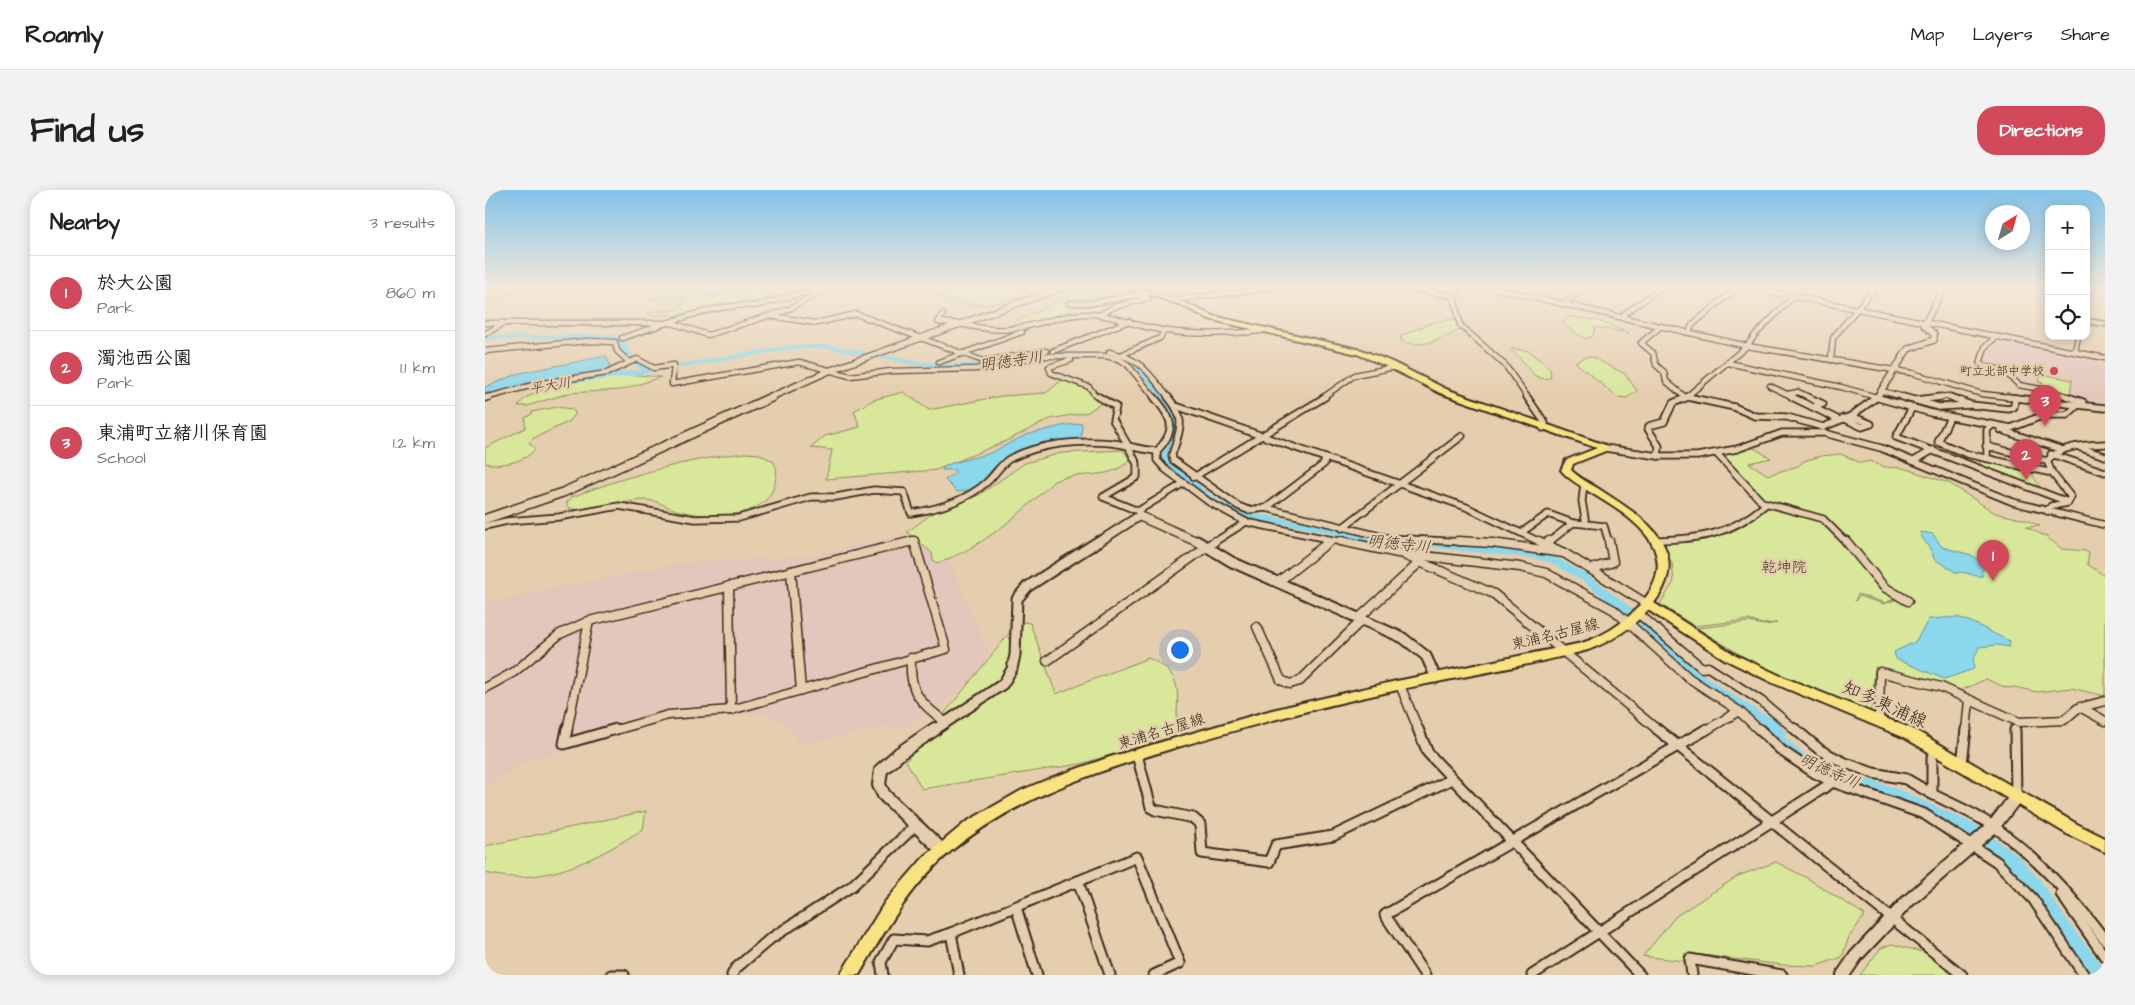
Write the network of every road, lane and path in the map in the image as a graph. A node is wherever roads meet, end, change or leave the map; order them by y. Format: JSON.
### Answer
{"nodes":[{"id":1,"x":505,"y":324,"type":"edge"},
{"id":2,"x":672,"y":324,"type":"edge"},
{"id":3,"x":676,"y":324,"type":"edge"},
{"id":4,"x":746,"y":324,"type":"edge"},
{"id":5,"x":881,"y":324,"type":"edge"},
{"id":6,"x":955,"y":324,"type":"edge"},
{"id":7,"x":959,"y":324,"type":"junction"},
{"id":8,"x":1035,"y":324,"type":"edge"},
{"id":9,"x":1052,"y":324,"type":"edge"},
{"id":10,"x":1122,"y":324,"type":"edge"},
{"id":11,"x":1140,"y":324,"type":"edge"},
{"id":12,"x":1233,"y":324,"type":"edge"},
{"id":13,"x":1460,"y":324,"type":"edge"},
{"id":14,"x":1650,"y":324,"type":"edge"},
{"id":15,"x":1694,"y":324,"type":"edge"},
{"id":16,"x":1768,"y":324,"type":"edge"},
{"id":17,"x":1844,"y":324,"type":"edge"},
{"id":18,"x":1924,"y":324,"type":"edge"},
{"id":19,"x":1933,"y":324,"type":"edge"},
{"id":20,"x":1661,"y":326,"type":"junction"},
{"id":21,"x":1165,"y":330,"type":"junction"},
{"id":22,"x":1261,"y":331,"type":"junction"},
{"id":23,"x":1689,"y":333,"type":"junction"},
{"id":24,"x":485,"y":334,"type":"edge"},
{"id":25,"x":1996,"y":336,"type":"junction"},
{"id":26,"x":623,"y":338,"type":"dead end"},
{"id":27,"x":920,"y":338,"type":"junction"},
{"id":28,"x":2077,"y":340,"type":"edge"},
{"id":29,"x":1747,"y":346,"type":"junction"},
{"id":30,"x":485,"y":351,"type":"edge"},
{"id":31,"x":1053,"y":351,"type":"junction"},
{"id":32,"x":2075,"y":352,"type":"junction"},
{"id":33,"x":962,"y":353,"type":"junction"},
{"id":34,"x":873,"y":354,"type":"joint"},
{"id":35,"x":1123,"y":354,"type":"junction"},
{"id":36,"x":1101,"y":356,"type":"junction"},
{"id":37,"x":2105,"y":358,"type":"edge"},
{"id":38,"x":1831,"y":360,"type":"junction"},
{"id":39,"x":629,"y":362,"type":"junction"},
{"id":40,"x":939,"y":362,"type":"dead end"},
{"id":41,"x":1728,"y":363,"type":"junction"},
{"id":42,"x":1395,"y":367,"type":"junction"},
{"id":43,"x":831,"y":370,"type":"junction"},
{"id":44,"x":1894,"y":370,"type":"junction"},
{"id":45,"x":1770,"y":386,"type":"dead end"},
{"id":46,"x":1882,"y":391,"type":"junction"},
{"id":47,"x":1787,"y":394,"type":"junction"},
{"id":48,"x":1877,"y":397,"type":"junction"},
{"id":49,"x":485,"y":398,"type":"edge"},
{"id":50,"x":1687,"y":398,"type":"junction"},
{"id":51,"x":2015,"y":398,"type":"junction"},
{"id":52,"x":1916,"y":400,"type":"junction"},
{"id":53,"x":1971,"y":405,"type":"junction"},
{"id":54,"x":2078,"y":405,"type":"junction"},
{"id":55,"x":1176,"y":406,"type":"junction"},
{"id":56,"x":2091,"y":406,"type":"junction"},
{"id":57,"x":1813,"y":407,"type":"junction"},
{"id":58,"x":1912,"y":408,"type":"junction"},
{"id":59,"x":2105,"y":408,"type":"edge"},
{"id":60,"x":1851,"y":416,"type":"junction"},
{"id":61,"x":1949,"y":418,"type":"junction"},
{"id":62,"x":1841,"y":419,"type":"junction"},
{"id":63,"x":1991,"y":426,"type":"junction"},
{"id":64,"x":1543,"y":428,"type":"junction"},
{"id":65,"x":1824,"y":430,"type":"junction"},
{"id":66,"x":1261,"y":436,"type":"junction"},
{"id":67,"x":1462,"y":436,"type":"dead end"},
{"id":68,"x":2105,"y":444,"type":"edge"},
{"id":69,"x":1986,"y":446,"type":"junction"},
{"id":70,"x":2079,"y":447,"type":"junction"},
{"id":71,"x":1130,"y":448,"type":"junction"},
{"id":72,"x":1605,"y":448,"type":"junction"},
{"id":73,"x":1933,"y":450,"type":"junction"},
{"id":74,"x":2063,"y":450,"type":"junction"},
{"id":75,"x":1158,"y":451,"type":"junction"},
{"id":76,"x":1172,"y":451,"type":"junction"},
{"id":77,"x":1717,"y":454,"type":"junction"},
{"id":78,"x":2051,"y":454,"type":"junction"},
{"id":79,"x":1658,"y":456,"type":"junction"},
{"id":80,"x":2105,"y":456,"type":"edge"},
{"id":81,"x":1325,"y":458,"type":"junction"},
{"id":82,"x":1987,"y":458,"type":"junction"},
{"id":83,"x":1914,"y":461,"type":"junction"},
{"id":84,"x":2047,"y":461,"type":"junction"},
{"id":85,"x":2104,"y":471,"type":"edge"},
{"id":86,"x":2052,"y":473,"type":"junction"},
{"id":87,"x":1194,"y":477,"type":"junction"},
{"id":88,"x":1184,"y":483,"type":"junction"},
{"id":89,"x":1397,"y":484,"type":"junction"},
{"id":90,"x":1587,"y":488,"type":"junction"},
{"id":91,"x":2068,"y":502,"type":"junction"},
{"id":92,"x":1765,"y":505,"type":"junction"},
{"id":93,"x":1266,"y":508,"type":"junction"},
{"id":94,"x":2047,"y":511,"type":"junction"},
{"id":95,"x":1138,"y":514,"type":"junction"},
{"id":96,"x":485,"y":519,"type":"edge"},
{"id":97,"x":1246,"y":522,"type":"junction"},
{"id":98,"x":1573,"y":523,"type":"junction"},
{"id":99,"x":1586,"y":524,"type":"junction"},
{"id":100,"x":2105,"y":524,"type":"edge"},
{"id":101,"x":485,"y":526,"type":"edge"},
{"id":102,"x":1342,"y":528,"type":"junction"},
{"id":103,"x":1522,"y":532,"type":"junction"},
{"id":104,"x":1330,"y":540,"type":"junction"},
{"id":105,"x":1656,"y":540,"type":"junction"},
{"id":106,"x":1546,"y":544,"type":"junction"},
{"id":107,"x":1208,"y":546,"type":"junction"},
{"id":108,"x":1399,"y":553,"type":"junction"},
{"id":109,"x":1565,"y":553,"type":"junction"},
{"id":110,"x":1420,"y":562,"type":"junction"},
{"id":111,"x":1591,"y":569,"type":"junction"},
{"id":112,"x":791,"y":571,"type":"junction"},
{"id":113,"x":1278,"y":582,"type":"junction"},
{"id":114,"x":729,"y":586,"type":"junction"},
{"id":115,"x":1908,"y":601,"type":"dead end"},
{"id":116,"x":1636,"y":616,"type":"junction"},
{"id":117,"x":1361,"y":618,"type":"junction"},
{"id":118,"x":589,"y":621,"type":"junction"},
{"id":119,"x":1257,"y":627,"type":"dead end"},
{"id":120,"x":1561,"y":652,"type":"junction"},
{"id":121,"x":911,"y":658,"type":"junction"},
{"id":122,"x":1047,"y":661,"type":"dead end"},
{"id":123,"x":1436,"y":678,"type":"junction"},
{"id":124,"x":1400,"y":686,"type":"junction"},
{"id":125,"x":485,"y":688,"type":"edge"},
{"id":126,"x":801,"y":690,"type":"junction"},
{"id":127,"x":1969,"y":700,"type":"junction"},
{"id":128,"x":2105,"y":701,"type":"edge"},
{"id":129,"x":2080,"y":707,"type":"junction"},
{"id":130,"x":731,"y":710,"type":"junction"},
{"id":131,"x":1739,"y":711,"type":"junction"},
{"id":132,"x":1879,"y":720,"type":"junction"},
{"id":133,"x":2105,"y":721,"type":"edge"},
{"id":134,"x":945,"y":722,"type":"junction"},
{"id":135,"x":2015,"y":730,"type":"dead end"},
{"id":136,"x":1677,"y":746,"type":"junction"},
{"id":137,"x":1935,"y":748,"type":"junction"},
{"id":138,"x":1137,"y":755,"type":"junction"},
{"id":139,"x":1962,"y":764,"type":"junction"},
{"id":140,"x":1452,"y":779,"type":"junction"},
{"id":141,"x":1833,"y":782,"type":"junction"},
{"id":142,"x":1932,"y":794,"type":"junction"},
{"id":143,"x":2016,"y":797,"type":"junction"},
{"id":144,"x":1773,"y":822,"type":"junction"},
{"id":145,"x":915,"y":826,"type":"junction"},
{"id":146,"x":1993,"y":827,"type":"junction"},
{"id":147,"x":1514,"y":842,"type":"junction"},
{"id":148,"x":1972,"y":844,"type":"junction"},
{"id":149,"x":2105,"y":845,"type":"edge"},
{"id":150,"x":942,"y":850,"type":"junction"},
{"id":151,"x":2048,"y":876,"type":"junction"},
{"id":152,"x":1078,"y":881,"type":"junction"},
{"id":153,"x":1016,"y":907,"type":"junction"},
{"id":154,"x":1891,"y":920,"type":"junction"},
{"id":155,"x":1599,"y":932,"type":"junction"},
{"id":156,"x":951,"y":933,"type":"junction"},
{"id":157,"x":2105,"y":940,"type":"edge"},
{"id":158,"x":2105,"y":957,"type":"edge"},
{"id":159,"x":611,"y":975,"type":"edge"},
{"id":160,"x":625,"y":975,"type":"edge"},
{"id":161,"x":731,"y":975,"type":"edge"},
{"id":162,"x":849,"y":975,"type":"edge"},
{"id":163,"x":883,"y":975,"type":"edge"},
{"id":164,"x":959,"y":975,"type":"edge"},
{"id":165,"x":1037,"y":975,"type":"edge"},
{"id":166,"x":1110,"y":975,"type":"edge"},
{"id":167,"x":1154,"y":975,"type":"edge"},
{"id":168,"x":1425,"y":975,"type":"edge"},
{"id":169,"x":1532,"y":975,"type":"edge"},
{"id":170,"x":1640,"y":975,"type":"edge"},
{"id":171,"x":1692,"y":975,"type":"edge"},
{"id":172,"x":1782,"y":975,"type":"edge"},
{"id":173,"x":1843,"y":975,"type":"edge"},
{"id":174,"x":1962,"y":975,"type":"edge"},
{"id":175,"x":2084,"y":975,"type":"edge"}],
"edges":[{"from":1,"to":24,"type":"street"},
{"from":2,"to":26,"type":"street"},
{"from":3,"to":4,"type":"street"},
{"from":5,"to":27,"type":"street"},
{"from":6,"to":7,"type":"street"},
{"from":7,"to":8,"type":"street"},
{"from":7,"to":27,"type":"street"},
{"from":9,"to":33,"type":"street"},
{"from":10,"to":31,"type":"street"},
{"from":11,"to":21,"type":"street"},
{"from":12,"to":22,"type":"main road"},
{"from":13,"to":64,"type":"street"},
{"from":14,"to":20,"type":"street"},
{"from":15,"to":23,"type":"street"},
{"from":16,"to":29,"type":"street"},
{"from":17,"to":38,"type":"street"},
{"from":18,"to":44,"type":"street"},
{"from":19,"to":25,"type":"street"},
{"from":20,"to":23,"type":"street"},
{"from":20,"to":50,"type":"street"},
{"from":21,"to":22,"type":"street"},
{"from":21,"to":35,"type":"street"},
{"from":22,"to":42,"type":"main road"},
{"from":23,"to":29,"type":"street"},
{"from":25,"to":32,"type":"street"},
{"from":25,"to":56,"type":"street"},
{"from":27,"to":33,"type":"street"},
{"from":27,"to":34,"type":"street"},
{"from":28,"to":32,"type":"street"},
{"from":29,"to":38,"type":"street"},
{"from":29,"to":41,"type":"street"},
{"from":30,"to":39,"type":"street"},
{"from":31,"to":33,"type":"street"},
{"from":31,"to":35,"type":"street"},
{"from":32,"to":37,"type":"street"},
{"from":33,"to":40,"type":"street"},
{"from":34,"to":43,"type":"street"},
{"from":35,"to":55,"type":"street"},
{"from":36,"to":43,"type":"street"},
{"from":36,"to":71,"type":"street"},
{"from":36,"to":75,"type":"street"},
{"from":38,"to":44,"type":"street"},
{"from":39,"to":43,"type":"street"},
{"from":39,"to":49,"type":"street"},
{"from":41,"to":48,"type":"street"},
{"from":41,"to":50,"type":"street"},
{"from":42,"to":64,"type":"main road"},
{"from":42,"to":66,"type":"street"},
{"from":43,"to":96,"type":"street"},
{"from":44,"to":46,"type":"street"},
{"from":44,"to":51,"type":"street"},
{"from":45,"to":47,"type":"street"},
{"from":46,"to":48,"type":"street"},
{"from":46,"to":52,"type":"street"},
{"from":47,"to":57,"type":"street"},
{"from":47,"to":57,"type":"street"},
{"from":48,"to":58,"type":"street"},
{"from":48,"to":60,"type":"street"},
{"from":50,"to":65,"type":"street"},
{"from":50,"to":79,"type":"street"},
{"from":51,"to":53,"type":"street"},
{"from":51,"to":54,"type":"street"},
{"from":52,"to":53,"type":"street"},
{"from":52,"to":53,"type":"street"},
{"from":54,"to":56,"type":"street"},
{"from":54,"to":63,"type":"street"},
{"from":55,"to":66,"type":"street"},
{"from":55,"to":76,"type":"street"},
{"from":56,"to":59,"type":"street"},
{"from":57,"to":62,"type":"street"},
{"from":58,"to":61,"type":"street"},
{"from":58,"to":73,"type":"street"},
{"from":60,"to":62,"type":"street"},
{"from":60,"to":62,"type":"street"},
{"from":61,"to":63,"type":"street"},
{"from":61,"to":82,"type":"street"},
{"from":62,"to":65,"type":"street"},
{"from":63,"to":69,"type":"street"},
{"from":63,"to":74,"type":"street"},
{"from":64,"to":72,"type":"main road"},
{"from":65,"to":77,"type":"street"},
{"from":65,"to":83,"type":"street"},
{"from":66,"to":81,"type":"street"},
{"from":66,"to":87,"type":"street"},
{"from":67,"to":89,"type":"street"},
{"from":68,"to":70,"type":"street"},
{"from":69,"to":82,"type":"street"},
{"from":69,"to":84,"type":"street"},
{"from":70,"to":74,"type":"street"},
{"from":70,"to":80,"type":"street"},
{"from":71,"to":75,"type":"street"},
{"from":71,"to":95,"type":"street"},
{"from":71,"to":101,"type":"street"},
{"from":72,"to":79,"type":"street"},
{"from":72,"to":90,"type":"main road","name":"東浦名古屋線"},
{"from":73,"to":83,"type":"street"},
{"from":73,"to":91,"type":"street"},
{"from":74,"to":78,"type":"street"},
{"from":75,"to":76,"type":"street"},
{"from":75,"to":88,"type":"street"},
{"from":76,"to":87,"type":"street"},
{"from":77,"to":79,"type":"street"},
{"from":77,"to":92,"type":"street"},
{"from":78,"to":84,"type":"street"},
{"from":78,"to":85,"type":"street"},
{"from":81,"to":89,"type":"street"},
{"from":81,"to":93,"type":"street"},
{"from":82,"to":86,"type":"street"},
{"from":83,"to":94,"type":"street"},
{"from":84,"to":86,"type":"street"},
{"from":86,"to":91,"type":"street"},
{"from":87,"to":93,"type":"street"},
{"from":88,"to":95,"type":"street"},
{"from":88,"to":97,"type":"street"},
{"from":89,"to":102,"type":"street"},
{"from":89,"to":103,"type":"street"},
{"from":90,"to":99,"type":"street"},
{"from":90,"to":105,"type":"main road","name":"東浦名古屋線"},
{"from":91,"to":94,"type":"street"},
{"from":92,"to":105,"type":"street"},
{"from":92,"to":115,"type":"street"},
{"from":93,"to":102,"type":"street"},
{"from":94,"to":100,"type":"street"},
{"from":95,"to":107,"type":"street"},
{"from":95,"to":134,"type":"street"},
{"from":97,"to":104,"type":"street"},
{"from":97,"to":107,"type":"street"},
{"from":98,"to":99,"type":"street"},
{"from":98,"to":103,"type":"street"},
{"from":98,"to":106,"type":"street"},
{"from":99,"to":111,"type":"street"},
{"from":102,"to":109,"type":"street"},
{"from":103,"to":106,"type":"street"},
{"from":104,"to":108,"type":"street"},
{"from":104,"to":113,"type":"street"},
{"from":105,"to":116,"type":"main road","name":"東浦名古屋線"},
{"from":106,"to":109,"type":"street"},
{"from":107,"to":113,"type":"street"},
{"from":107,"to":122,"type":"street"},
{"from":108,"to":110,"type":"street"},
{"from":108,"to":116,"type":"street"},
{"from":109,"to":111,"type":"street"},
{"from":110,"to":117,"type":"street"},
{"from":110,"to":120,"type":"street"},
{"from":111,"to":116,"type":"street"},
{"from":112,"to":114,"type":"street"},
{"from":112,"to":121,"type":"street"},
{"from":112,"to":126,"type":"street"},
{"from":113,"to":117,"type":"street"},
{"from":114,"to":118,"type":"street"},
{"from":114,"to":130,"type":"street"},
{"from":116,"to":120,"type":"main road","name":"東浦名古屋線"},
{"from":116,"to":131,"type":"street"},
{"from":116,"to":132,"type":"main road","name":"知多東浦線"},
{"from":116,"to":142,"type":"street"},
{"from":117,"to":119,"type":"street"},
{"from":117,"to":123,"type":"street"},
{"from":118,"to":125,"type":"street"},
{"from":118,"to":130,"type":"street"},
{"from":120,"to":123,"type":"main road","name":"東浦名古屋線"},
{"from":120,"to":136,"type":"street"},
{"from":121,"to":126,"type":"street"},
{"from":121,"to":134,"type":"street"},
{"from":123,"to":124,"type":"main road","name":"東浦名古屋線"},
{"from":124,"to":138,"type":"main road","name":"東浦名古屋線"},
{"from":124,"to":140,"type":"street"},
{"from":126,"to":130,"type":"street"},
{"from":127,"to":129,"type":"street"},
{"from":127,"to":132,"type":"street"},
{"from":127,"to":139,"type":"street"},
{"from":128,"to":129,"type":"street"},
{"from":129,"to":133,"type":"street"},
{"from":131,"to":136,"type":"street"},
{"from":131,"to":141,"type":"street"},
{"from":132,"to":137,"type":"main road","name":"知多東浦線"},
{"from":134,"to":145,"type":"street"},
{"from":135,"to":143,"type":"street"},
{"from":136,"to":144,"type":"street"},
{"from":136,"to":147,"type":"street"},
{"from":137,"to":139,"type":"main road","name":"知多東浦線"},
{"from":137,"to":142,"type":"street"},
{"from":138,"to":140,"type":"street"},
{"from":138,"to":150,"type":"main road","name":"東浦名古屋線"},
{"from":139,"to":143,"type":"main road","name":"知多東浦線"},
{"from":140,"to":147,"type":"street"},
{"from":141,"to":144,"type":"street"},
{"from":141,"to":148,"type":"street"},
{"from":142,"to":146,"type":"street"},
{"from":143,"to":146,"type":"street"},
{"from":143,"to":149,"type":"main road","name":"知多東浦線"},
{"from":144,"to":154,"type":"street"},
{"from":144,"to":155,"type":"street"},
{"from":145,"to":150,"type":"street"},
{"from":145,"to":161,"type":"street"},
{"from":146,"to":148,"type":"street"},
{"from":146,"to":151,"type":"street"},
{"from":147,"to":155,"type":"street"},
{"from":147,"to":168,"type":"street"},
{"from":148,"to":154,"type":"street"},
{"from":148,"to":175,"type":"street"},
{"from":150,"to":162,"type":"main road","name":"東浦名古屋線"},
{"from":151,"to":157,"type":"street"},
{"from":151,"to":158,"type":"street"},
{"from":152,"to":153,"type":"street"},
{"from":152,"to":166,"type":"street"},
{"from":152,"to":167,"type":"street"},
{"from":153,"to":156,"type":"street"},
{"from":153,"to":165,"type":"street"},
{"from":154,"to":173,"type":"street"},
{"from":154,"to":174,"type":"street"},
{"from":155,"to":169,"type":"street"},
{"from":155,"to":170,"type":"street"},
{"from":156,"to":163,"type":"street"},
{"from":156,"to":164,"type":"street"},
{"from":159,"to":160,"type":"street"},
{"from":171,"to":172,"type":"street"}]}
